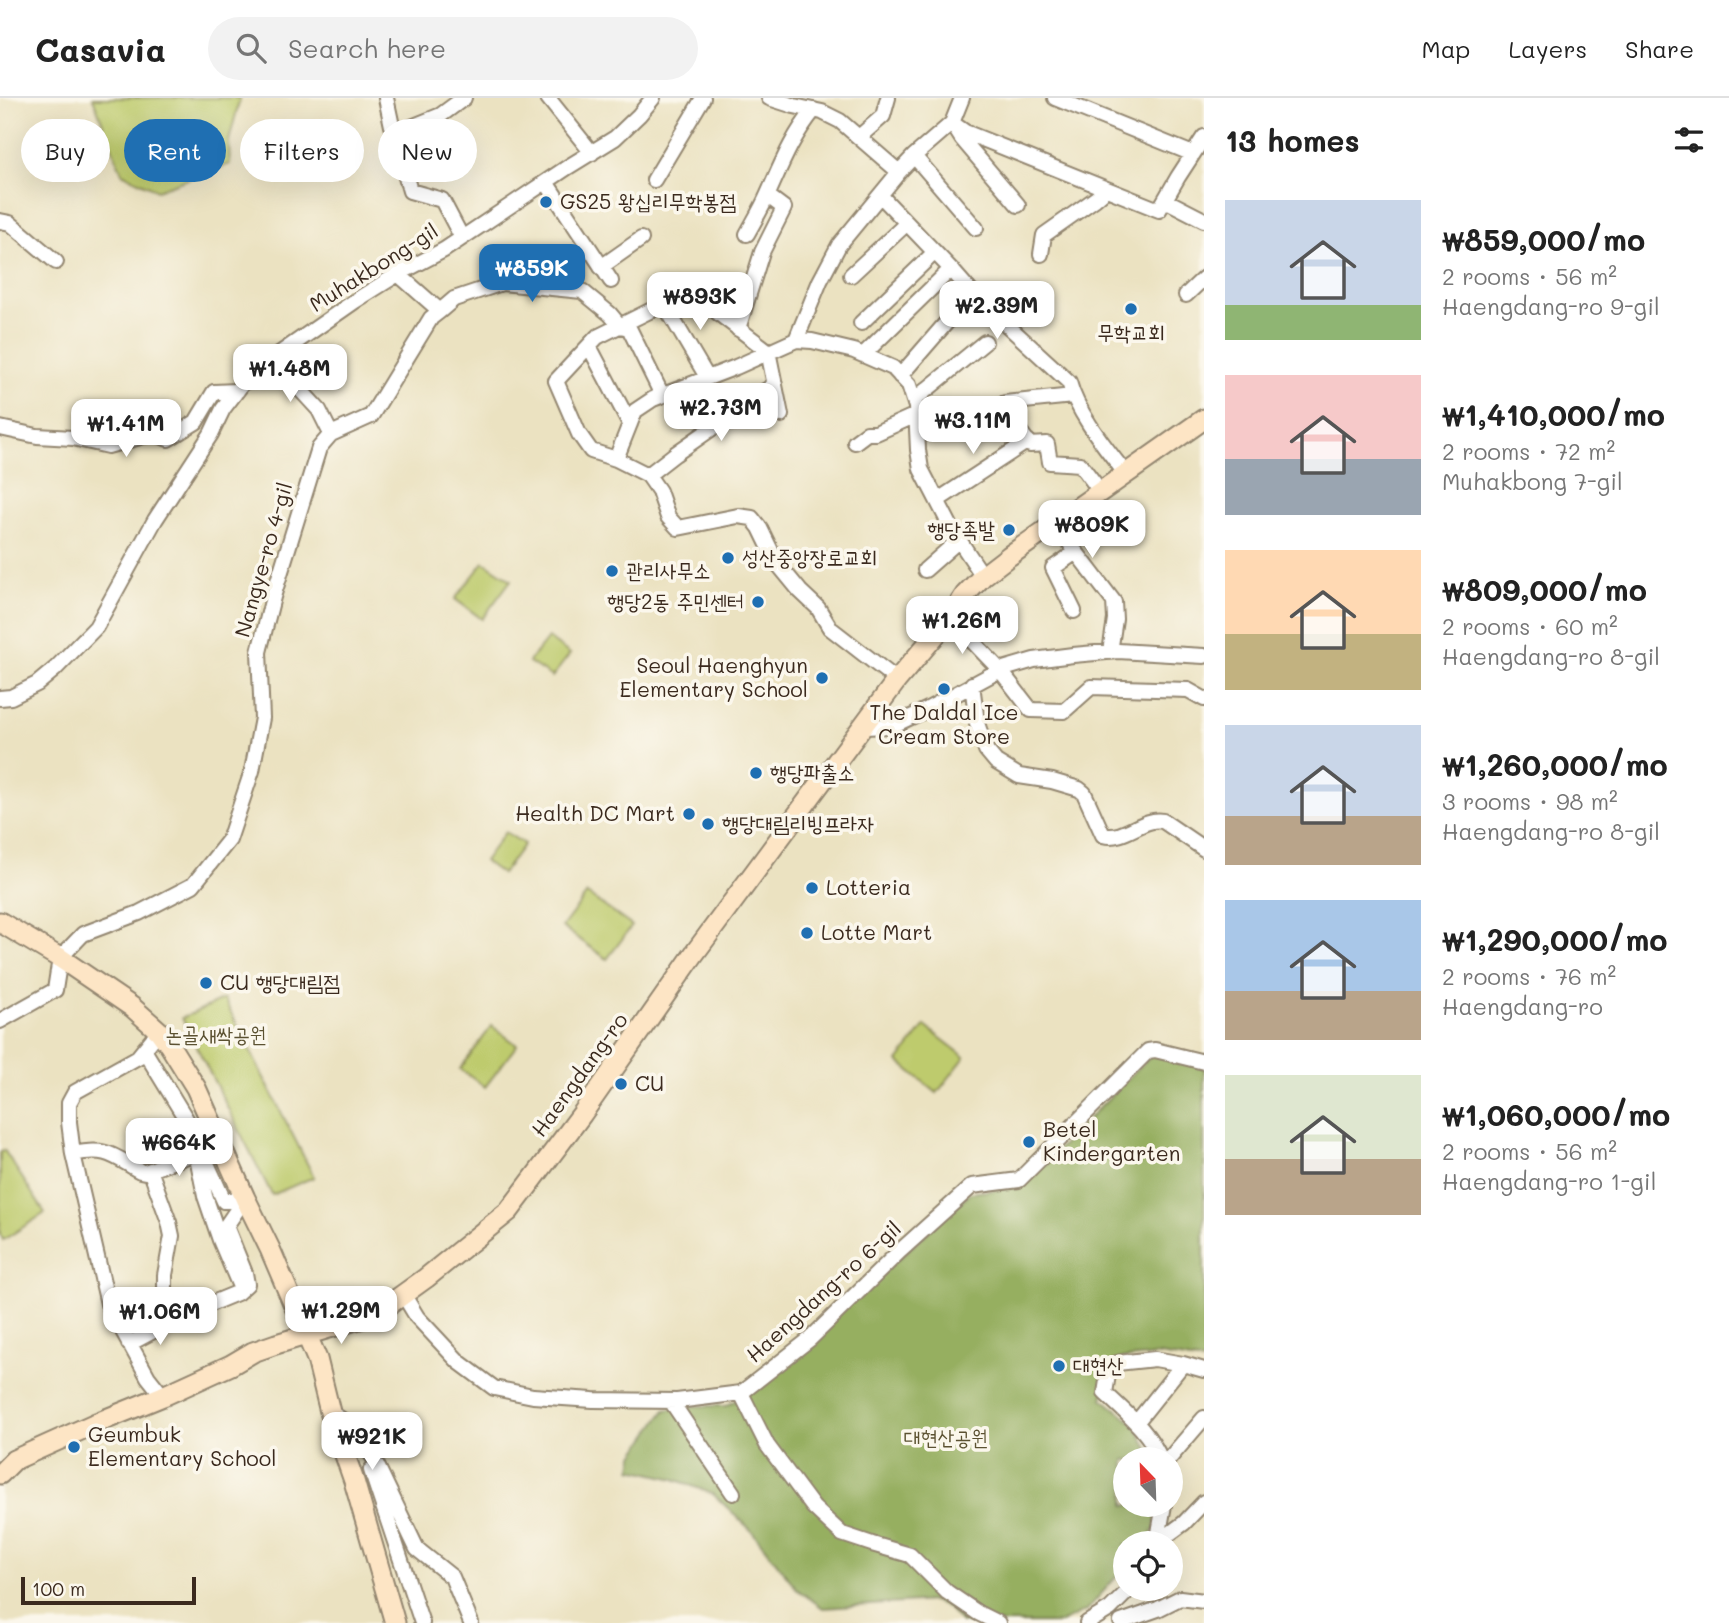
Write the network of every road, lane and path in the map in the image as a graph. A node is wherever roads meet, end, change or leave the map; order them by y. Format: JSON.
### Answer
{"nodes":[{"id":1,"x":386,"y":98,"type":"edge"},
{"id":2,"x":464,"y":98,"type":"edge"},
{"id":3,"x":548,"y":98,"type":"edge"},
{"id":4,"x":653,"y":98,"type":"edge"},
{"id":5,"x":703,"y":98,"type":"edge"},
{"id":6,"x":769,"y":98,"type":"edge"},
{"id":7,"x":888,"y":98,"type":"edge"},
{"id":8,"x":962,"y":98,"type":"edge"},
{"id":9,"x":1055,"y":98,"type":"edge"},
{"id":10,"x":814,"y":110,"type":"junction"},
{"id":11,"x":391,"y":119,"type":"edge"},
{"id":12,"x":431,"y":119,"type":"edge"},
{"id":13,"x":952,"y":123,"type":"junction"},
{"id":14,"x":859,"y":137,"type":"junction"},
{"id":15,"x":1204,"y":137,"type":"edge"},
{"id":16,"x":592,"y":153,"type":"junction"},
{"id":17,"x":1193,"y":154,"type":"junction"},
{"id":18,"x":914,"y":156,"type":"junction"},
{"id":19,"x":899,"y":172,"type":"junction"},
{"id":20,"x":654,"y":180,"type":"dead end"},
{"id":21,"x":407,"y":182,"type":"edge"},
{"id":22,"x":546,"y":182,"type":"junction"},
{"id":23,"x":1103,"y":188,"type":"junction"},
{"id":24,"x":880,"y":195,"type":"junction"},
{"id":25,"x":768,"y":196,"type":"junction"},
{"id":26,"x":1165,"y":200,"type":"junction"},
{"id":27,"x":1018,"y":205,"type":"dead end"},
{"id":28,"x":0,"y":220,"type":"edge"},
{"id":29,"x":1204,"y":220,"type":"edge"},
{"id":30,"x":907,"y":223,"type":"junction"},
{"id":31,"x":976,"y":228,"type":"dead end"},
{"id":32,"x":747,"y":234,"type":"dead end"},
{"id":33,"x":462,"y":238,"type":"junction"},
{"id":34,"x":641,"y":239,"type":"dead end"},
{"id":35,"x":935,"y":252,"type":"junction"},
{"id":36,"x":1041,"y":254,"type":"dead end"},
{"id":37,"x":56,"y":262,"type":"dead end"},
{"id":38,"x":601,"y":267,"type":"junction"},
{"id":39,"x":951,"y":269,"type":"junction"},
{"id":40,"x":398,"y":274,"type":"junction"},
{"id":41,"x":851,"y":275,"type":"dead end"},
{"id":42,"x":1204,"y":278,"type":"edge"},
{"id":43,"x":611,"y":281,"type":"dead end"},
{"id":44,"x":972,"y":293,"type":"junction"},
{"id":45,"x":1186,"y":295,"type":"dead end"},
{"id":46,"x":664,"y":304,"type":"junction"},
{"id":47,"x":440,"y":311,"type":"junction"},
{"id":48,"x":861,"y":323,"type":"dead end"},
{"id":49,"x":620,"y":326,"type":"junction"},
{"id":50,"x":737,"y":329,"type":"junction"},
{"id":51,"x":796,"y":340,"type":"junction"},
{"id":52,"x":985,"y":342,"type":"dead end"},
{"id":53,"x":589,"y":346,"type":"junction"},
{"id":54,"x":768,"y":351,"type":"junction"},
{"id":55,"x":863,"y":355,"type":"junction"},
{"id":56,"x":272,"y":359,"type":"junction"},
{"id":57,"x":900,"y":376,"type":"junction"},
{"id":58,"x":707,"y":377,"type":"junction"},
{"id":59,"x":774,"y":385,"type":"junction"},
{"id":60,"x":237,"y":391,"type":"junction"},
{"id":61,"x":662,"y":395,"type":"junction"},
{"id":62,"x":1073,"y":396,"type":"junction"},
{"id":63,"x":914,"y":400,"type":"junction"},
{"id":64,"x":781,"y":415,"type":"dead end"},
{"id":65,"x":916,"y":415,"type":"junction"},
{"id":66,"x":1204,"y":419,"type":"edge"},
{"id":67,"x":630,"y":424,"type":"junction"},
{"id":68,"x":0,"y":428,"type":"edge"},
{"id":69,"x":331,"y":434,"type":"junction"},
{"id":70,"x":1028,"y":441,"type":"junction"},
{"id":71,"x":855,"y":442,"type":"dead end"},
{"id":72,"x":616,"y":459,"type":"junction"},
{"id":73,"x":1126,"y":474,"type":"junction"},
{"id":74,"x":648,"y":475,"type":"junction"},
{"id":75,"x":1101,"y":492,"type":"junction"},
{"id":76,"x":938,"y":500,"type":"junction"},
{"id":77,"x":1056,"y":524,"type":"junction"},
{"id":78,"x":959,"y":540,"type":"junction"},
{"id":79,"x":1076,"y":552,"type":"junction"},
{"id":80,"x":925,"y":570,"type":"dead end"},
{"id":81,"x":983,"y":576,"type":"junction"},
{"id":82,"x":1074,"y":611,"type":"dead end"},
{"id":83,"x":950,"y":618,"type":"junction"},
{"id":84,"x":1110,"y":652,"type":"junction"},
{"id":85,"x":1204,"y":656,"type":"edge"},
{"id":86,"x":1000,"y":670,"type":"junction"},
{"id":87,"x":897,"y":680,"type":"junction"},
{"id":88,"x":972,"y":684,"type":"junction"},
{"id":89,"x":0,"y":698,"type":"edge"},
{"id":90,"x":1204,"y":699,"type":"edge"},
{"id":91,"x":862,"y":727,"type":"junction"},
{"id":92,"x":1204,"y":849,"type":"edge"},
{"id":93,"x":0,"y":922,"type":"edge"},
{"id":94,"x":60,"y":958,"type":"junction"},
{"id":95,"x":0,"y":1021,"type":"edge"},
{"id":96,"x":159,"y":1031,"type":"junction"},
{"id":97,"x":144,"y":1051,"type":"junction"},
{"id":98,"x":1204,"y":1062,"type":"edge"},
{"id":99,"x":192,"y":1137,"type":"junction"},
{"id":100,"x":195,"y":1153,"type":"junction"},
{"id":101,"x":73,"y":1154,"type":"junction"},
{"id":102,"x":150,"y":1170,"type":"junction"},
{"id":103,"x":245,"y":1198,"type":"junction"},
{"id":104,"x":242,"y":1289,"type":"junction"},
{"id":105,"x":403,"y":1294,"type":"junction"},
{"id":106,"x":176,"y":1319,"type":"junction"},
{"id":107,"x":306,"y":1335,"type":"junction"},
{"id":108,"x":129,"y":1344,"type":"junction"},
{"id":109,"x":1183,"y":1364,"type":"junction"},
{"id":110,"x":1204,"y":1370,"type":"edge"},
{"id":111,"x":741,"y":1393,"type":"junction"},
{"id":112,"x":163,"y":1396,"type":"junction"},
{"id":113,"x":671,"y":1401,"type":"junction"},
{"id":114,"x":330,"y":1412,"type":"junction"},
{"id":115,"x":1204,"y":1418,"type":"edge"},
{"id":116,"x":1136,"y":1423,"type":"junction"},
{"id":117,"x":353,"y":1427,"type":"junction"},
{"id":118,"x":1156,"y":1447,"type":"edge"},
{"id":119,"x":1179,"y":1447,"type":"edge"},
{"id":120,"x":0,"y":1474,"type":"edge"},
{"id":121,"x":733,"y":1493,"type":"dead end"},
{"id":122,"x":1204,"y":1502,"type":"edge"},
{"id":123,"x":1173,"y":1531,"type":"edge"},
{"id":124,"x":1118,"y":1601,"type":"edge"},
{"id":125,"x":1204,"y":1601,"type":"edge"},
{"id":126,"x":1110,"y":1609,"type":"junction"},
{"id":127,"x":1121,"y":1622,"type":"edge"},
{"id":128,"x":396,"y":1623,"type":"edge"},
{"id":129,"x":422,"y":1623,"type":"edge"},
{"id":130,"x":471,"y":1623,"type":"edge"},
{"id":131,"x":998,"y":1623,"type":"edge"},
{"id":132,"x":1087,"y":1623,"type":"edge"}],
"edges":[{"from":1,"to":11,"type":"street"},
{"from":2,"to":12,"type":"street"},
{"from":3,"to":16,"type":"street"},
{"from":4,"to":16,"type":"street","name":"Muhakbong-gil"},
{"from":5,"to":20,"type":"street"},
{"from":6,"to":10,"type":"street"},
{"from":7,"to":14,"type":"street"},
{"from":8,"to":13,"type":"street"},
{"from":9,"to":17,"type":"street"},
{"from":10,"to":14,"type":"street"},
{"from":10,"to":25,"type":"street"},
{"from":13,"to":18,"type":"street"},
{"from":13,"to":23,"type":"street"},
{"from":13,"to":27,"type":"street"},
{"from":14,"to":19,"type":"street"},
{"from":15,"to":17,"type":"street"},
{"from":16,"to":22,"type":"street","name":"Muhakbong-gil"},
{"from":17,"to":26,"type":"street"},
{"from":18,"to":19,"type":"street"},
{"from":18,"to":31,"type":"street"},
{"from":19,"to":24,"type":"street"},
{"from":21,"to":33,"type":"street"},
{"from":22,"to":33,"type":"street","name":"Muhakbong-gil"},
{"from":22,"to":38,"type":"street"},
{"from":23,"to":26,"type":"street"},
{"from":23,"to":36,"type":"street"},
{"from":24,"to":30,"type":"street"},
{"from":24,"to":51,"type":"street"},
{"from":25,"to":32,"type":"street"},
{"from":25,"to":50,"type":"street"},
{"from":26,"to":29,"type":"street"},
{"from":28,"to":37,"type":"street"},
{"from":30,"to":35,"type":"street"},
{"from":30,"to":41,"type":"street"},
{"from":33,"to":40,"type":"street","name":"Muhakbong-gil"},
{"from":34,"to":38,"type":"street"},
{"from":35,"to":39,"type":"street"},
{"from":35,"to":48,"type":"street"},
{"from":38,"to":43,"type":"street"},
{"from":39,"to":44,"type":"street"},
{"from":39,"to":55,"type":"street"},
{"from":40,"to":47,"type":"street"},
{"from":40,"to":56,"type":"street","name":"Muhakbong-gil"},
{"from":42,"to":45,"type":"street"},
{"from":44,"to":57,"type":"street"},
{"from":44,"to":62,"type":"street"},
{"from":46,"to":49,"type":"street"},
{"from":46,"to":50,"type":"street"},
{"from":46,"to":58,"type":"street"},
{"from":47,"to":49,"type":"street"},
{"from":47,"to":69,"type":"street"},
{"from":49,"to":53,"type":"street"},
{"from":49,"to":61,"type":"street"},
{"from":50,"to":54,"type":"street"},
{"from":51,"to":54,"type":"street"},
{"from":51,"to":55,"type":"street"},
{"from":52,"to":63,"type":"street"},
{"from":53,"to":67,"type":"street"},
{"from":53,"to":72,"type":"street"},
{"from":54,"to":58,"type":"street"},
{"from":54,"to":59,"type":"street"},
{"from":55,"to":57,"type":"street"},
{"from":56,"to":60,"type":"street","name":"Muhakbong-gil"},
{"from":56,"to":69,"type":"street"},
{"from":57,"to":63,"type":"street"},
{"from":58,"to":61,"type":"street"},
{"from":59,"to":64,"type":"street"},
{"from":59,"to":74,"type":"street"},
{"from":60,"to":68,"type":"street"},
{"from":60,"to":89,"type":"street","name":"Muhakbong-gil"},
{"from":61,"to":67,"type":"street"},
{"from":62,"to":70,"type":"street"},
{"from":62,"to":73,"type":"street"},
{"from":63,"to":65,"type":"street"},
{"from":65,"to":71,"type":"street"},
{"from":65,"to":76,"type":"street"},
{"from":66,"to":73,"type":"main road","name":"Haengdang-ro"},
{"from":67,"to":72,"type":"street"},
{"from":69,"to":94,"type":"street","name":"Nangye-ro 4-gil"},
{"from":70,"to":75,"type":"street"},
{"from":70,"to":76,"type":"street"},
{"from":72,"to":74,"type":"street"},
{"from":73,"to":75,"type":"main road","name":"Haengdang-ro"},
{"from":74,"to":87,"type":"street"},
{"from":75,"to":77,"type":"main road","name":"Haengdang-ro"},
{"from":76,"to":78,"type":"street"},
{"from":77,"to":79,"type":"street"},
{"from":77,"to":81,"type":"main road","name":"Haengdang-ro"},
{"from":78,"to":80,"type":"street"},
{"from":78,"to":81,"type":"street"},
{"from":79,"to":82,"type":"street"},
{"from":79,"to":84,"type":"street"},
{"from":81,"to":83,"type":"main road","name":"Haengdang-ro"},
{"from":83,"to":86,"type":"street"},
{"from":83,"to":87,"type":"main road","name":"Haengdang-ro"},
{"from":84,"to":85,"type":"street"},
{"from":84,"to":86,"type":"street"},
{"from":86,"to":88,"type":"street"},
{"from":86,"to":90,"type":"street"},
{"from":87,"to":91,"type":"main road","name":"Haengdang-ro"},
{"from":88,"to":91,"type":"street"},
{"from":88,"to":92,"type":"street"},
{"from":91,"to":105,"type":"main road","name":"Haengdang-ro"},
{"from":93,"to":94,"type":"main road"},
{"from":94,"to":95,"type":"street"},
{"from":94,"to":96,"type":"main road"},
{"from":96,"to":97,"type":"street"},
{"from":96,"to":103,"type":"main road"},
{"from":97,"to":99,"type":"street"},
{"from":97,"to":101,"type":"street"},
{"from":98,"to":111,"type":"street","name":"Haengdang-ro 6-gil"},
{"from":99,"to":100,"type":"street"},
{"from":99,"to":103,"type":"street"},
{"from":100,"to":102,"type":"street"},
{"from":100,"to":104,"type":"street"},
{"from":101,"to":102,"type":"street"},
{"from":101,"to":108,"type":"street"},
{"from":102,"to":106,"type":"street"},
{"from":103,"to":104,"type":"street"},
{"from":103,"to":107,"type":"main road"},
{"from":104,"to":106,"type":"street"},
{"from":105,"to":107,"type":"main road","name":"Haengdang-ro"},
{"from":105,"to":113,"type":"street","name":"Haengdang-ro 6-gil"},
{"from":106,"to":108,"type":"street"},
{"from":107,"to":112,"type":"main road","name":"Haengdang-ro"},
{"from":107,"to":114,"type":"main road"},
{"from":108,"to":112,"type":"street"},
{"from":109,"to":110,"type":"street"},
{"from":109,"to":116,"type":"street"},
{"from":109,"to":116,"type":"street"},
{"from":111,"to":113,"type":"street","name":"Haengdang-ro 6-gil"},
{"from":111,"to":131,"type":"street"},
{"from":112,"to":120,"type":"main road","name":"Haengdang-ro"},
{"from":113,"to":121,"type":"street"},
{"from":114,"to":117,"type":"street"},
{"from":114,"to":128,"type":"main road"},
{"from":115,"to":119,"type":"street"},
{"from":116,"to":118,"type":"street"},
{"from":117,"to":129,"type":"street"},
{"from":117,"to":130,"type":"street"},
{"from":122,"to":123,"type":"street"},
{"from":124,"to":126,"type":"street"},
{"from":125,"to":127,"type":"street"},
{"from":126,"to":127,"type":"street"},
{"from":126,"to":132,"type":"street"}]}
